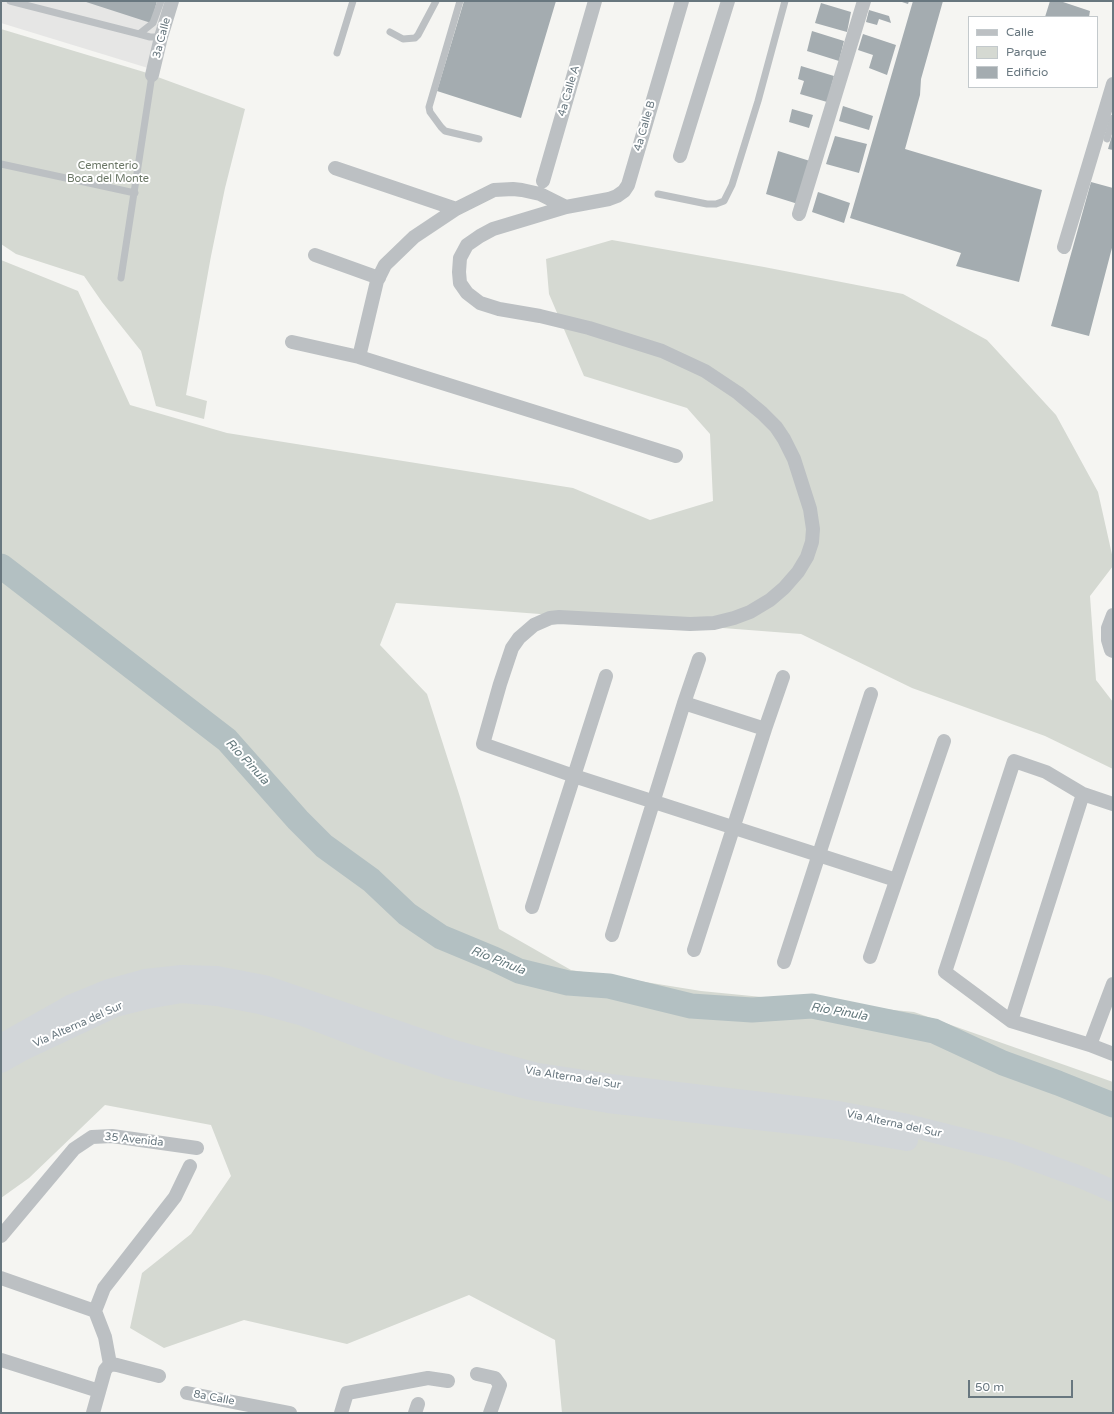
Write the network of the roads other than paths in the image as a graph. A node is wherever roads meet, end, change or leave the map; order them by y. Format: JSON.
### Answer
{"nodes":[{"id":1,"x":10,"y":1,"type":"edge"},
{"id":2,"x":161,"y":1,"type":"edge"},
{"id":3,"x":172,"y":1,"type":"edge"},
{"id":4,"x":353,"y":1,"type":"edge"},
{"id":5,"x":436,"y":1,"type":"edge"},
{"id":6,"x":460,"y":1,"type":"edge"},
{"id":7,"x":596,"y":1,"type":"edge"},
{"id":8,"x":682,"y":1,"type":"edge"},
{"id":9,"x":728,"y":1,"type":"edge"},
{"id":10,"x":785,"y":1,"type":"edge"},
{"id":11,"x":864,"y":1,"type":"edge"},
{"id":12,"x":390,"y":32,"type":"dead end"},
{"id":13,"x":139,"y":34,"type":"junction"},
{"id":14,"x":161,"y":38,"type":"junction"},
{"id":15,"x":337,"y":54,"type":"dead end"},
{"id":16,"x":152,"y":74,"type":"joint"},
{"id":17,"x":1113,"y":84,"type":"edge"},
{"id":18,"x":1113,"y":118,"type":"edge"},
{"id":19,"x":479,"y":139,"type":"dead end"},
{"id":20,"x":1107,"y":139,"type":"dead end"},
{"id":21,"x":680,"y":156,"type":"dead end"},
{"id":22,"x":1,"y":164,"type":"edge"},
{"id":23,"x":335,"y":168,"type":"dead end"},
{"id":24,"x":543,"y":181,"type":"dead end"},
{"id":25,"x":135,"y":193,"type":"junction"},
{"id":26,"x":658,"y":194,"type":"dead end"},
{"id":27,"x":566,"y":207,"type":"junction"},
{"id":28,"x":456,"y":209,"type":"junction"},
{"id":29,"x":799,"y":214,"type":"dead end"},
{"id":30,"x":1064,"y":247,"type":"dead end"},
{"id":31,"x":315,"y":255,"type":"dead end"},
{"id":32,"x":121,"y":278,"type":"dead end"},
{"id":33,"x":379,"y":278,"type":"junction"},
{"id":34,"x":292,"y":342,"type":"dead end"},
{"id":35,"x":359,"y":357,"type":"junction"},
{"id":36,"x":676,"y":456,"type":"dead end"},
{"id":37,"x":1113,"y":615,"type":"edge"},
{"id":38,"x":1113,"y":651,"type":"edge"},
{"id":39,"x":699,"y":659,"type":"dead end"},
{"id":40,"x":606,"y":676,"type":"dead end"},
{"id":41,"x":782,"y":677,"type":"dead end"},
{"id":42,"x":871,"y":694,"type":"dead end"},
{"id":43,"x":684,"y":703,"type":"junction"},
{"id":44,"x":765,"y":729,"type":"junction"},
{"id":45,"x":944,"y":741,"type":"dead end"},
{"id":46,"x":574,"y":776,"type":"junction"},
{"id":47,"x":1083,"y":794,"type":"junction"},
{"id":48,"x":654,"y":801,"type":"junction"},
{"id":49,"x":1113,"y":804,"type":"edge"},
{"id":50,"x":734,"y":827,"type":"junction"},
{"id":51,"x":819,"y":855,"type":"junction"},
{"id":52,"x":896,"y":880,"type":"junction"},
{"id":53,"x":532,"y":907,"type":"dead end"},
{"id":54,"x":612,"y":935,"type":"dead end"},
{"id":55,"x":694,"y":950,"type":"dead end"},
{"id":56,"x":870,"y":957,"type":"dead end"},
{"id":57,"x":784,"y":962,"type":"dead end"},
{"id":58,"x":1113,"y":984,"type":"edge"},
{"id":59,"x":1011,"y":1021,"type":"junction"},
{"id":60,"x":1,"y":1045,"type":"edge"},
{"id":61,"x":1090,"y":1045,"type":"junction"},
{"id":62,"x":1113,"y":1054,"type":"edge"},
{"id":63,"x":1,"y":1062,"type":"edge"},
{"id":64,"x":197,"y":1148,"type":"dead end"},
{"id":65,"x":190,"y":1166,"type":"dead end"},
{"id":66,"x":1113,"y":1191,"type":"edge"},
{"id":67,"x":1113,"y":1207,"type":"edge"},
{"id":68,"x":1,"y":1236,"type":"edge"},
{"id":69,"x":1,"y":1278,"type":"edge"},
{"id":70,"x":95,"y":1310,"type":"junction"},
{"id":71,"x":1,"y":1360,"type":"edge"},
{"id":72,"x":110,"y":1364,"type":"junction"},
{"id":73,"x":477,"y":1374,"type":"dead end"},
{"id":74,"x":159,"y":1376,"type":"dead end"},
{"id":75,"x":448,"y":1381,"type":"dead end"},
{"id":76,"x":98,"y":1391,"type":"junction"},
{"id":77,"x":187,"y":1393,"type":"dead end"},
{"id":78,"x":264,"y":1410,"type":"edge"},
{"id":79,"x":92,"y":1413,"type":"edge"},
{"id":80,"x":290,"y":1413,"type":"edge"},
{"id":81,"x":341,"y":1413,"type":"edge"},
{"id":82,"x":490,"y":1413,"type":"edge"}],
"edges":[{"from":1,"to":13,"type":"lane"},
{"from":2,"to":13,"type":"lane"},
{"from":3,"to":14,"type":"street","name":"3a Calle"},
{"from":4,"to":15,"type":"lane"},
{"from":5,"to":12,"type":"lane"},
{"from":6,"to":19,"type":"lane"},
{"from":7,"to":24,"type":"street","name":"4a Calle A"},
{"from":8,"to":27,"type":"street","name":"4a Calle B"},
{"from":9,"to":21,"type":"street"},
{"from":10,"to":26,"type":"lane"},
{"from":11,"to":29,"type":"street"},
{"from":13,"to":14,"type":"lane"},
{"from":14,"to":16,"type":"street","name":"3a Calle"},
{"from":16,"to":25,"type":"lane"},
{"from":17,"to":30,"type":"street"},
{"from":18,"to":20,"type":"lane"},
{"from":22,"to":25,"type":"lane"},
{"from":23,"to":28,"type":"street"},
{"from":25,"to":32,"type":"lane"},
{"from":27,"to":28,"type":"street"},
{"from":27,"to":46,"type":"street","name":"4a Calle B"},
{"from":28,"to":33,"type":"street"},
{"from":31,"to":33,"type":"street"},
{"from":33,"to":35,"type":"street"},
{"from":34,"to":35,"type":"street"},
{"from":35,"to":36,"type":"street"},
{"from":37,"to":38,"type":"street"},
{"from":39,"to":43,"type":"street"},
{"from":40,"to":46,"type":"street"},
{"from":41,"to":44,"type":"street"},
{"from":42,"to":51,"type":"street"},
{"from":43,"to":44,"type":"street"},
{"from":43,"to":48,"type":"street"},
{"from":44,"to":50,"type":"street"},
{"from":45,"to":52,"type":"street"},
{"from":46,"to":48,"type":"street"},
{"from":46,"to":53,"type":"street"},
{"from":47,"to":49,"type":"street"},
{"from":47,"to":59,"type":"street"},
{"from":47,"to":59,"type":"street"},
{"from":48,"to":50,"type":"street"},
{"from":48,"to":54,"type":"street"},
{"from":50,"to":51,"type":"street"},
{"from":50,"to":55,"type":"street"},
{"from":51,"to":52,"type":"street"},
{"from":51,"to":57,"type":"street"},
{"from":52,"to":56,"type":"street"},
{"from":58,"to":61,"type":"street"},
{"from":59,"to":61,"type":"street"},
{"from":60,"to":66,"type":"highway","name":"Vía Alterna del Sur"},
{"from":61,"to":62,"type":"street"},
{"from":63,"to":67,"type":"highway","name":"Vía Alterna del Sur"},
{"from":64,"to":68,"type":"street","name":"35 Avenida"},
{"from":65,"to":70,"type":"street"},
{"from":69,"to":70,"type":"street"},
{"from":70,"to":72,"type":"street"},
{"from":71,"to":76,"type":"street"},
{"from":72,"to":74,"type":"street"},
{"from":72,"to":76,"type":"street"},
{"from":73,"to":82,"type":"street"},
{"from":75,"to":81,"type":"street"},
{"from":76,"to":79,"type":"street"},
{"from":77,"to":78,"type":"street","name":"8a Calle"},
{"from":78,"to":80,"type":"street","name":"8a Calle"}]}
